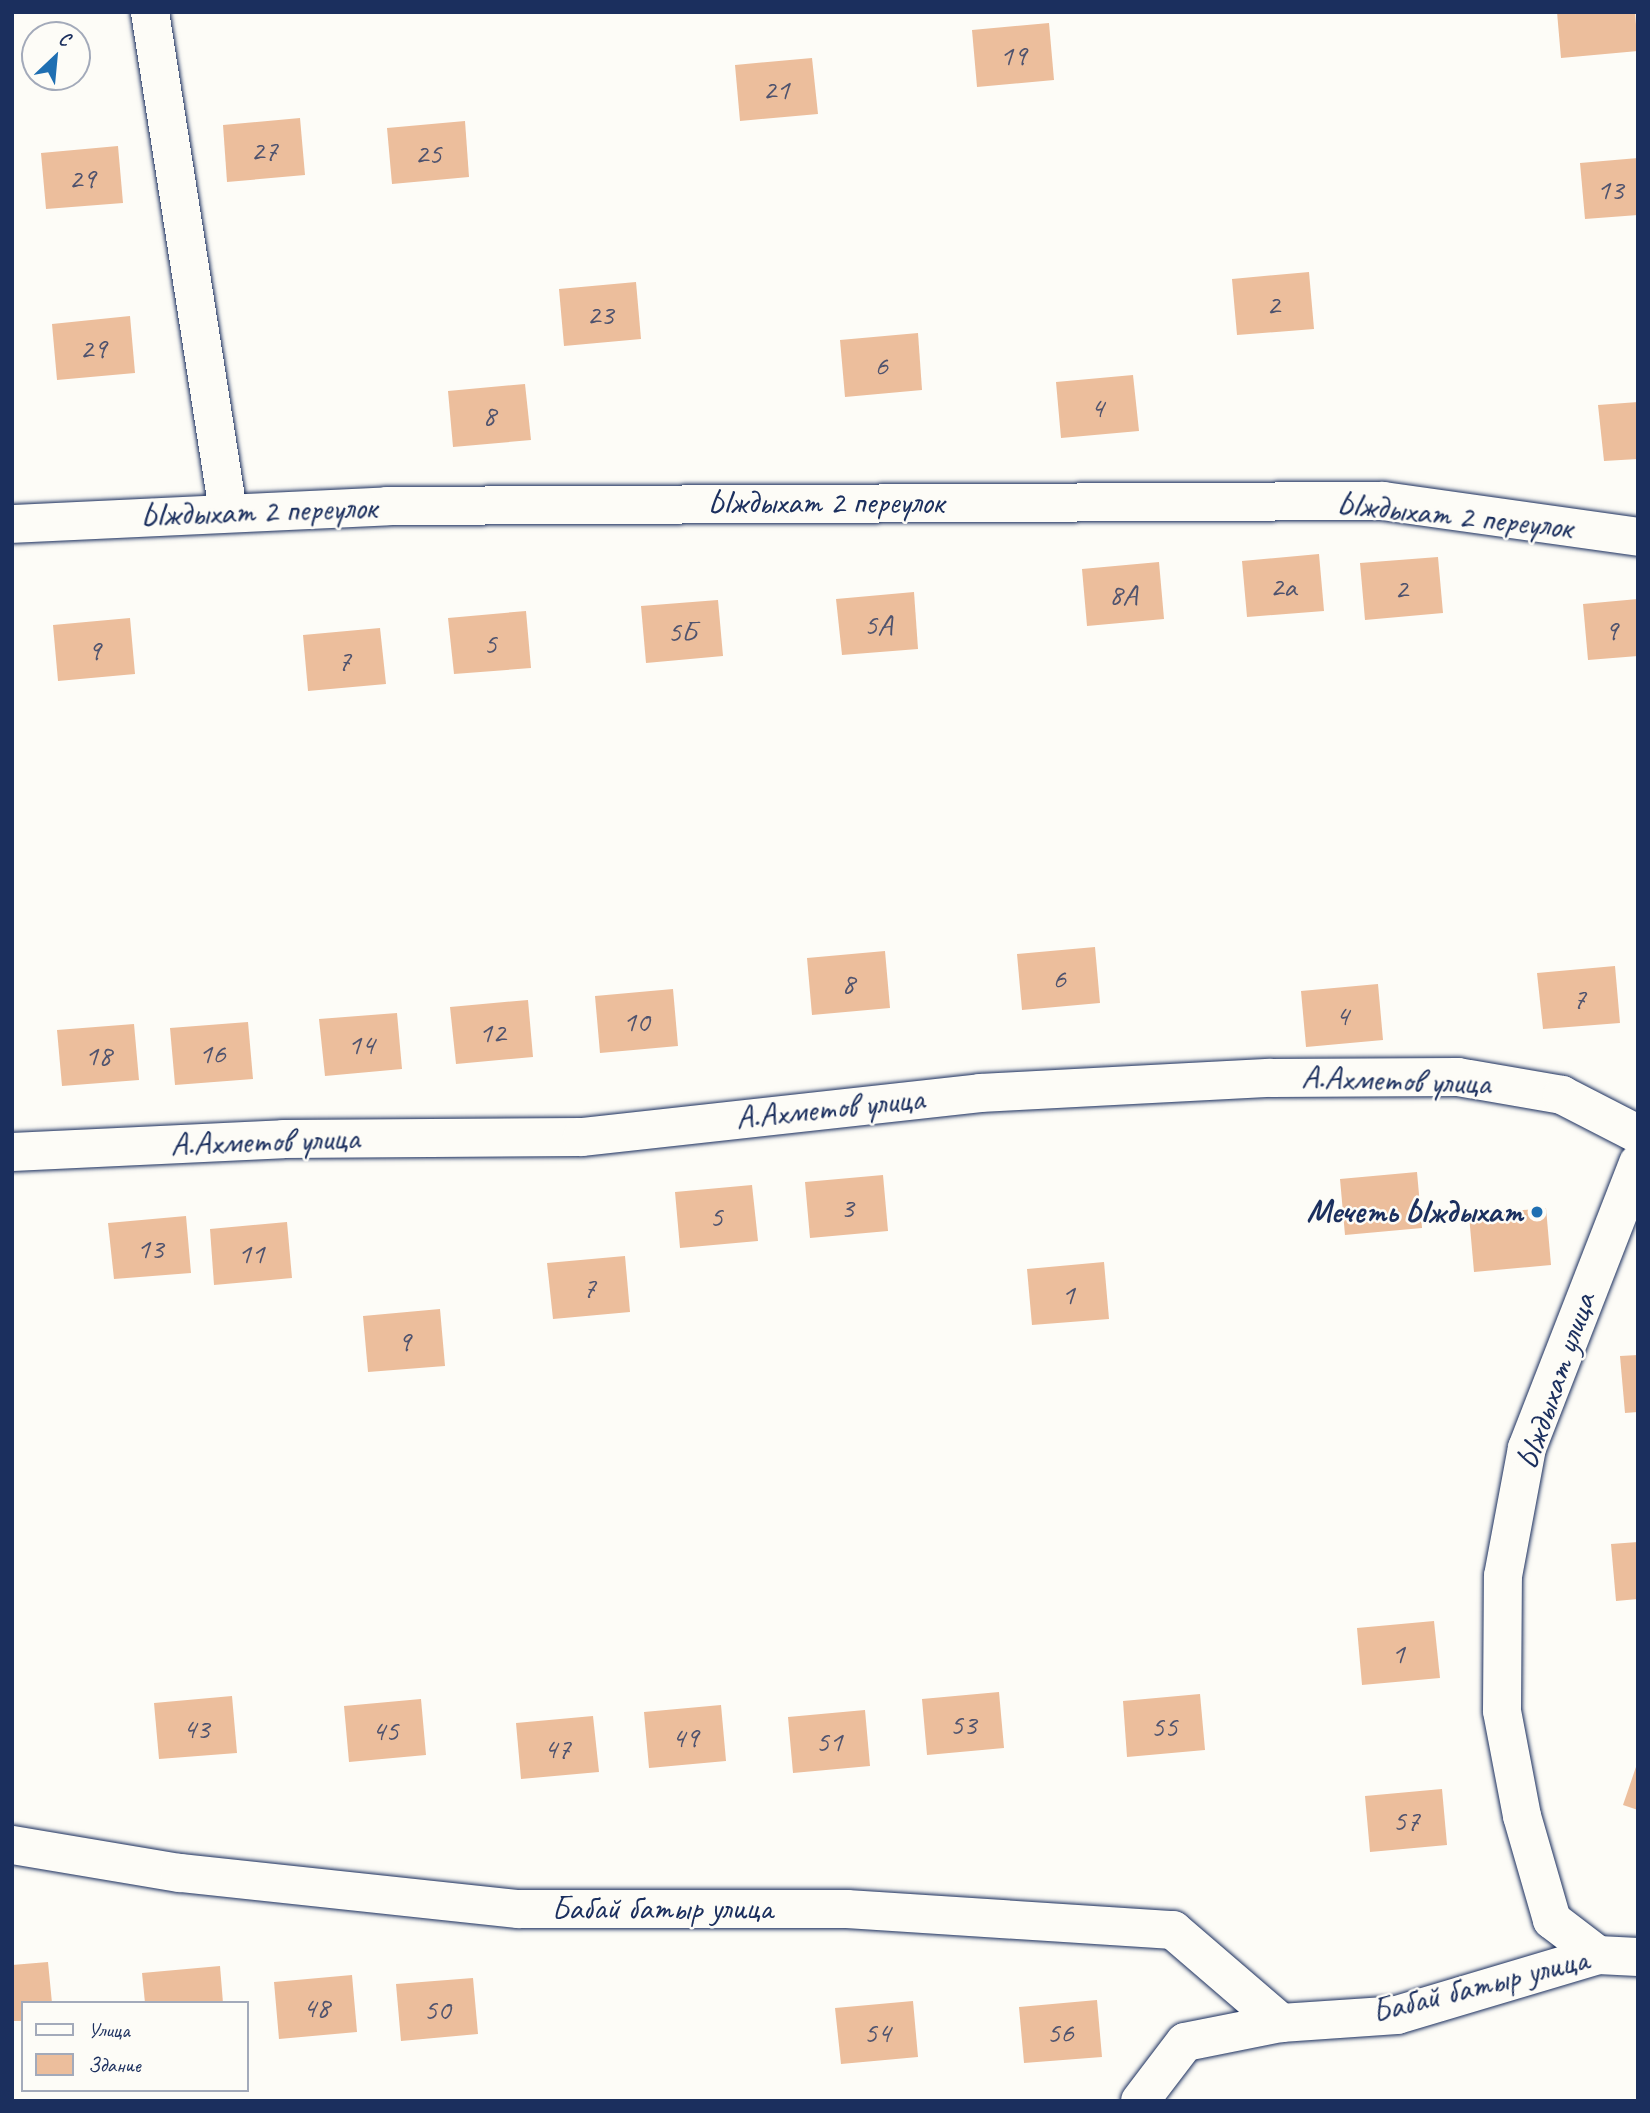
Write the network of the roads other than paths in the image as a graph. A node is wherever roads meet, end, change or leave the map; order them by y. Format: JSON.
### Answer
{"nodes":[{"id":1,"x":150,"y":12,"type":"edge"},
{"id":2,"x":228,"y":511,"type":"junction"},
{"id":3,"x":12,"y":524,"type":"edge"},
{"id":4,"x":1638,"y":537,"type":"edge"},
{"id":5,"x":1638,"y":1134,"type":"edge"},
{"id":6,"x":12,"y":1152,"type":"edge"},
{"id":7,"x":1638,"y":1163,"type":"edge"},
{"id":8,"x":12,"y":1845,"type":"edge"},
{"id":9,"x":1598,"y":1955,"type":"junction"},
{"id":10,"x":1638,"y":1957,"type":"edge"},
{"id":11,"x":1281,"y":2023,"type":"junction"},
{"id":12,"x":1140,"y":2101,"type":"edge"}],
"edges":[{"from":1,"to":2,"type":"street"},
{"from":2,"to":3,"type":"street","name":"Ыждыхат 2 переулок"},
{"from":2,"to":4,"type":"street","name":"Ыждыхат 2 переулок"},
{"from":5,"to":6,"type":"street","name":"А.Ахметов улица"},
{"from":7,"to":9,"type":"street","name":"Ыждыхат улица"},
{"from":8,"to":11,"type":"street","name":"Бабай батыр улица"},
{"from":9,"to":10,"type":"street","name":"Бабай батыр улица"},
{"from":9,"to":11,"type":"street","name":"Бабай батыр улица"},
{"from":11,"to":12,"type":"street","name":"Бабай батыр улица"}]}
